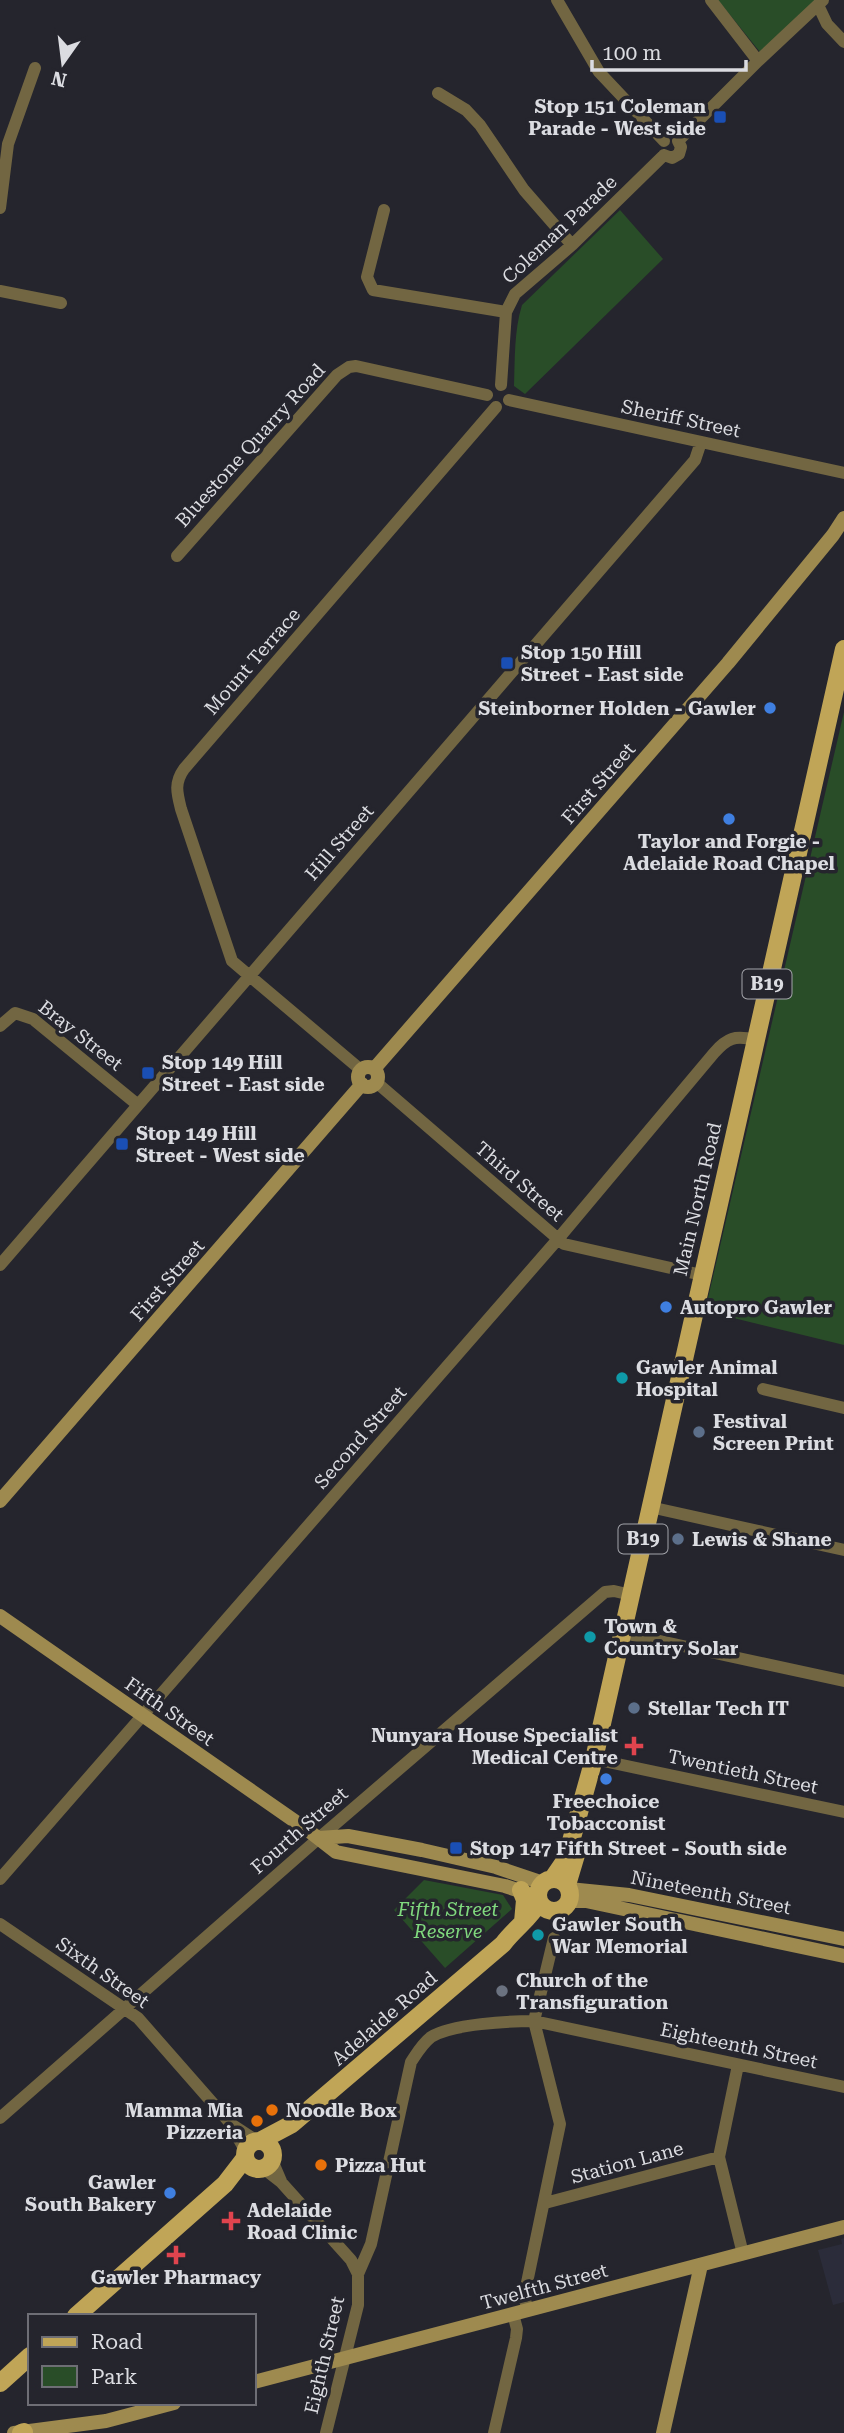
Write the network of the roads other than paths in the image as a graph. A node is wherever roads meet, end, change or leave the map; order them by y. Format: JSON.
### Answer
{"nodes":[{"id":1,"x":557,"y":0,"type":"edge"},
{"id":2,"x":711,"y":0,"type":"edge"},
{"id":3,"x":820,"y":3,"type":"edge"},
{"id":4,"x":842,"y":40,"type":"edge"},
{"id":5,"x":758,"y":61,"type":"junction"},
{"id":6,"x":35,"y":68,"type":"dead end"},
{"id":7,"x":438,"y":93,"type":"dead end"},
{"id":8,"x":664,"y":141,"type":"junction"},
{"id":9,"x":678,"y":141,"type":"junction"},
{"id":10,"x":4,"y":144,"type":"edge"},
{"id":11,"x":664,"y":155,"type":"junction"},
{"id":12,"x":0,"y":208,"type":"edge"},
{"id":13,"x":384,"y":210,"type":"dead end"},
{"id":14,"x":572,"y":244,"type":"junction"},
{"id":15,"x":0,"y":291,"type":"edge"},
{"id":16,"x":61,"y":303,"type":"dead end"},
{"id":17,"x":506,"y":312,"type":"junction"},
{"id":18,"x":501,"y":385,"type":"junction"},
{"id":19,"x":487,"y":395,"type":"junction"},
{"id":20,"x":509,"y":400,"type":"junction"},
{"id":21,"x":496,"y":407,"type":"junction"},
{"id":22,"x":701,"y":442,"type":"junction"},
{"id":23,"x":844,"y":473,"type":"edge"},
{"id":24,"x":844,"y":518,"type":"edge"},
{"id":25,"x":177,"y":556,"type":"dead end"},
{"id":26,"x":844,"y":649,"type":"edge"},
{"id":27,"x":249,"y":977,"type":"junction"},
{"id":28,"x":0,"y":1026,"type":"edge"},
{"id":29,"x":755,"y":1040,"type":"junction"},
{"id":30,"x":368,"y":1076,"type":"junction"},
{"id":31,"x":138,"y":1105,"type":"junction"},
{"id":32,"x":558,"y":1239,"type":"junction"},
{"id":33,"x":0,"y":1265,"type":"edge"},
{"id":34,"x":702,"y":1275,"type":"junction"},
{"id":35,"x":763,"y":1389,"type":"dead end"},
{"id":36,"x":844,"y":1408,"type":"edge"},
{"id":37,"x":0,"y":1501,"type":"edge"},
{"id":38,"x":650,"y":1507,"type":"junction"},
{"id":39,"x":844,"y":1550,"type":"edge"},
{"id":40,"x":631,"y":1595,"type":"junction"},
{"id":41,"x":0,"y":1616,"type":"edge"},
{"id":42,"x":623,"y":1633,"type":"junction"},
{"id":43,"x":844,"y":1681,"type":"edge"},
{"id":44,"x":143,"y":1715,"type":"junction"},
{"id":45,"x":594,"y":1759,"type":"junction"},
{"id":46,"x":844,"y":1812,"type":"edge"},
{"id":47,"x":319,"y":1838,"type":"junction"},
{"id":48,"x":0,"y":1880,"type":"edge"},
{"id":49,"x":521,"y":1890,"type":"junction"},
{"id":50,"x":553,"y":1893,"type":"junction"},
{"id":51,"x":523,"y":1922,"type":"junction"},
{"id":52,"x":0,"y":1924,"type":"edge"},
{"id":53,"x":554,"y":1938,"type":"dead end"},
{"id":54,"x":844,"y":1939,"type":"edge"},
{"id":55,"x":503,"y":1944,"type":"junction"},
{"id":56,"x":844,"y":1956,"type":"edge"},
{"id":57,"x":125,"y":2009,"type":"junction"},
{"id":58,"x":534,"y":2021,"type":"junction"},
{"id":59,"x":422,"y":2044,"type":"joint"},
{"id":60,"x":738,"y":2065,"type":"junction"},
{"id":61,"x":844,"y":2087,"type":"edge"},
{"id":62,"x":0,"y":2118,"type":"edge"},
{"id":63,"x":259,"y":2155,"type":"junction"},
{"id":64,"x":719,"y":2157,"type":"junction"},
{"id":65,"x":545,"y":2203,"type":"junction"},
{"id":66,"x":844,"y":2227,"type":"edge"},
{"id":67,"x":743,"y":2254,"type":"junction"},
{"id":68,"x":701,"y":2265,"type":"junction"},
{"id":69,"x":358,"y":2274,"type":"junction"},
{"id":70,"x":528,"y":2310,"type":"junction"},
{"id":71,"x":78,"y":2314,"type":"edge"},
{"id":72,"x":513,"y":2314,"type":"junction"},
{"id":73,"x":346,"y":2358,"type":"junction"},
{"id":74,"x":28,"y":2359,"type":"edge"},
{"id":75,"x":256,"y":2381,"type":"edge"},
{"id":76,"x":0,"y":2383,"type":"edge"},
{"id":77,"x":168,"y":2405,"type":"edge"},
{"id":78,"x":107,"y":2427,"type":"edge"},
{"id":79,"x":19,"y":2433,"type":"edge"},
{"id":80,"x":326,"y":2433,"type":"edge"},
{"id":81,"x":494,"y":2433,"type":"edge"},
{"id":82,"x":663,"y":2433,"type":"edge"}],
"edges":[{"from":1,"to":8,"type":"street"},
{"from":2,"to":5,"type":"street"},
{"from":3,"to":4,"type":"street"},
{"from":3,"to":5,"type":"street"},
{"from":5,"to":9,"type":"street"},
{"from":6,"to":10,"type":"street"},
{"from":7,"to":14,"type":"street"},
{"from":8,"to":9,"type":"street"},
{"from":8,"to":11,"type":"street"},
{"from":9,"to":11,"type":"street"},
{"from":10,"to":12,"type":"street"},
{"from":11,"to":14,"type":"street","name":"Coleman Parade"},
{"from":13,"to":17,"type":"street"},
{"from":14,"to":17,"type":"street","name":"Coleman Parade"},
{"from":15,"to":16,"type":"street"},
{"from":17,"to":18,"type":"street","name":"Coleman Parade"},
{"from":18,"to":19,"type":"street"},
{"from":18,"to":20,"type":"street"},
{"from":19,"to":21,"type":"street"},
{"from":19,"to":25,"type":"street","name":"Bluestone Quarry Road"},
{"from":20,"to":21,"type":"street"},
{"from":20,"to":22,"type":"street","name":"Sheriff Street"},
{"from":21,"to":27,"type":"street","name":"Mount Terrace"},
{"from":22,"to":23,"type":"street","name":"Sheriff Street"},
{"from":22,"to":27,"type":"street","name":"Hill Street"},
{"from":24,"to":30,"type":"street","name":"First Street"},
{"from":26,"to":29,"type":"main road","name":"Main North Road","number":"B19"},
{"from":27,"to":30,"type":"street","name":"Third Street"},
{"from":27,"to":31,"type":"street","name":"Hill Street"},
{"from":28,"to":31,"type":"street","name":"Bray Street"},
{"from":29,"to":32,"type":"street","name":"Second Street"},
{"from":29,"to":34,"type":"main road","name":"Main North Road","number":"B19"},
{"from":30,"to":32,"type":"street","name":"Third Street"},
{"from":30,"to":37,"type":"street","name":"First Street"},
{"from":31,"to":33,"type":"street","name":"Hill Street"},
{"from":32,"to":34,"type":"street","name":"Third Street"},
{"from":32,"to":44,"type":"street","name":"Second Street"},
{"from":34,"to":38,"type":"main road","name":"Main North Road","number":"B19"},
{"from":35,"to":36,"type":"street"},
{"from":38,"to":39,"type":"street"},
{"from":38,"to":40,"type":"main road","name":"Main North Road","number":"B19"},
{"from":40,"to":42,"type":"main road","name":"Main North Road","number":"B19"},
{"from":40,"to":47,"type":"street","name":"Fourth Street"},
{"from":41,"to":44,"type":"street","name":"Fifth Street"},
{"from":42,"to":43,"type":"street"},
{"from":42,"to":45,"type":"main road","name":"Main North Road","number":"B19"},
{"from":44,"to":47,"type":"street","name":"Fifth Street"},
{"from":44,"to":48,"type":"street","name":"Second Street"},
{"from":45,"to":46,"type":"street","name":"Twentieth Street"},
{"from":45,"to":50,"type":"main road","name":"Adelaide Road","number":"B19"},
{"from":47,"to":49,"type":"street","name":"Fifth Street"},
{"from":47,"to":50,"type":"street"},
{"from":47,"to":57,"type":"street","name":"Fourth Street"},
{"from":49,"to":50,"type":"street","name":"Fifth Street"},
{"from":49,"to":51,"type":"main road"},
{"from":50,"to":51,"type":"main road","name":"Adelaide Road","number":"B19"},
{"from":50,"to":54,"type":"street","name":"Nineteenth Street"},
{"from":50,"to":55,"type":"main road","name":"Adelaide Road","number":"B19"},
{"from":50,"to":56,"type":"street","name":"Nineteenth Street"},
{"from":51,"to":55,"type":"main road","name":"Adelaide Road","number":"B19"},
{"from":52,"to":57,"type":"street","name":"Sixth Street"},
{"from":53,"to":58,"type":"street"},
{"from":55,"to":63,"type":"main road","name":"Adelaide Road","number":"B19"},
{"from":57,"to":62,"type":"street","name":"Fourth Street"},
{"from":57,"to":63,"type":"street","name":"Sixth Street"},
{"from":58,"to":59,"type":"street","name":"Eighteenth Street"},
{"from":58,"to":60,"type":"street","name":"Eighteenth Street"},
{"from":58,"to":65,"type":"street"},
{"from":59,"to":69,"type":"street","name":"Eighth Street"},
{"from":60,"to":61,"type":"street","name":"Eighteenth Street"},
{"from":60,"to":64,"type":"street"},
{"from":63,"to":69,"type":"street"},
{"from":63,"to":71,"type":"main road","name":"Adelaide Road","number":"B19"},
{"from":64,"to":65,"type":"street","name":"Station Lane"},
{"from":64,"to":67,"type":"street"},
{"from":65,"to":70,"type":"street"},
{"from":66,"to":67,"type":"street","name":"Twelfth Street"},
{"from":67,"to":68,"type":"street","name":"Twelfth Street"},
{"from":68,"to":70,"type":"street","name":"Twelfth Street"},
{"from":68,"to":82,"type":"street"},
{"from":69,"to":73,"type":"street","name":"Eighth Street"},
{"from":70,"to":72,"type":"street","name":"Twelfth Street"},
{"from":72,"to":73,"type":"street","name":"Twelfth Street"},
{"from":72,"to":81,"type":"street"},
{"from":73,"to":75,"type":"street","name":"Twelfth Street"},
{"from":73,"to":80,"type":"street","name":"Eighth Street"},
{"from":74,"to":76,"type":"main road"},
{"from":77,"to":78,"type":"street"},
{"from":78,"to":79,"type":"street"}]}
